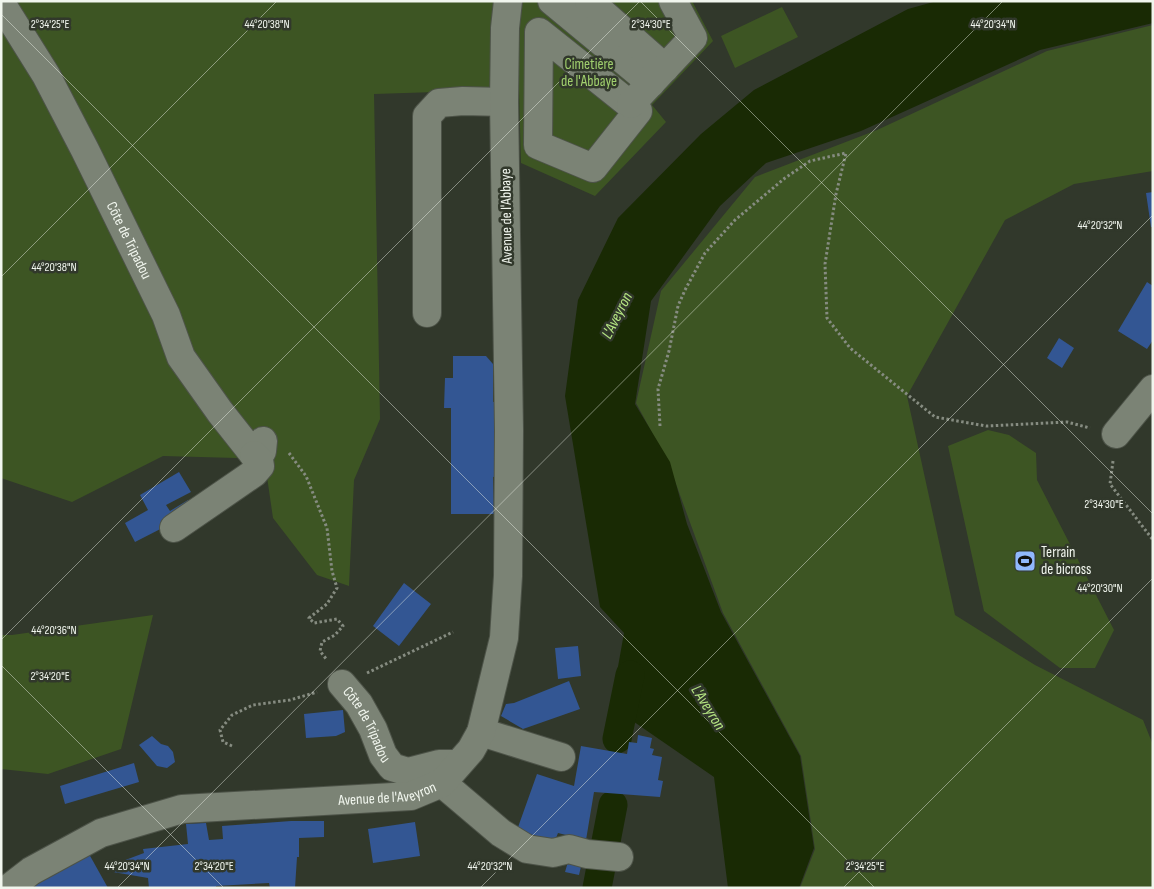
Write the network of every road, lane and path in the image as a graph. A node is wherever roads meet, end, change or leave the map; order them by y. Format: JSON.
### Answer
{"nodes":[{"id":1,"x":508,"y":1,"type":"edge"},
{"id":2,"x":552,"y":1,"type":"edge"},
{"id":3,"x":589,"y":1,"type":"edge"},
{"id":4,"x":673,"y":1,"type":"edge"},
{"id":5,"x":1,"y":4,"type":"edge"},
{"id":6,"x":504,"y":56,"type":"junction"},
{"id":7,"x":539,"y":56,"type":"junction"},
{"id":8,"x":658,"y":75,"type":"junction"},
{"id":9,"x":504,"y":102,"type":"junction"},
{"id":10,"x":631,"y":104,"type":"junction"},
{"id":11,"x":427,"y":313,"type":"dead end"},
{"id":12,"x":1153,"y":390,"type":"edge"},
{"id":13,"x":660,"y":426,"type":"dead end"},
{"id":14,"x":509,"y":430,"type":"joint"},
{"id":15,"x":1116,"y":434,"type":"junction"},
{"id":16,"x":268,"y":448,"type":"junction"},
{"id":17,"x":174,"y":528,"type":"dead end"},
{"id":18,"x":1153,"y":540,"type":"edge"},
{"id":19,"x":453,"y":632,"type":"dead end"},
{"id":20,"x":342,"y":684,"type":"junction"},
{"id":21,"x":481,"y":732,"type":"junction"},
{"id":22,"x":232,"y":746,"type":"dead end"},
{"id":23,"x":561,"y":757,"type":"dead end"},
{"id":24,"x":450,"y":774,"type":"junction"},
{"id":25,"x":618,"y":857,"type":"dead end"},
{"id":26,"x":9,"y":888,"type":"edge"}],
"edges":[{"from":1,"to":6,"type":"street","name":"Avenue de l'Abbaye"},
{"from":2,"to":8,"type":"street"},
{"from":3,"to":8,"type":"street"},
{"from":4,"to":8,"type":"street"},
{"from":5,"to":16,"type":"street","name":"Côte de Tripadou"},
{"from":6,"to":7,"type":"street"},
{"from":6,"to":9,"type":"street","name":"Avenue de l'Abbaye"},
{"from":7,"to":10,"type":"street"},
{"from":7,"to":10,"type":"street"},
{"from":8,"to":10,"type":"street"},
{"from":9,"to":11,"type":"street"},
{"from":9,"to":14,"type":"street","name":"Avenue de l'Abbaye"},
{"from":12,"to":15,"type":"street"},
{"from":13,"to":15,"type":"path"},
{"from":14,"to":21,"type":"street","name":"Avenue de l'Aveyron"},
{"from":15,"to":18,"type":"path"},
{"from":16,"to":17,"type":"street"},
{"from":16,"to":20,"type":"path","name":"Côte de Tripadou"},
{"from":19,"to":20,"type":"path"},
{"from":20,"to":22,"type":"path"},
{"from":20,"to":24,"type":"street","name":"Côte de Tripadou"},
{"from":21,"to":23,"type":"street"},
{"from":21,"to":24,"type":"street","name":"Avenue de l'Aveyron"},
{"from":24,"to":25,"type":"street"},
{"from":24,"to":26,"type":"street","name":"Avenue de l'Aveyron"}]}
